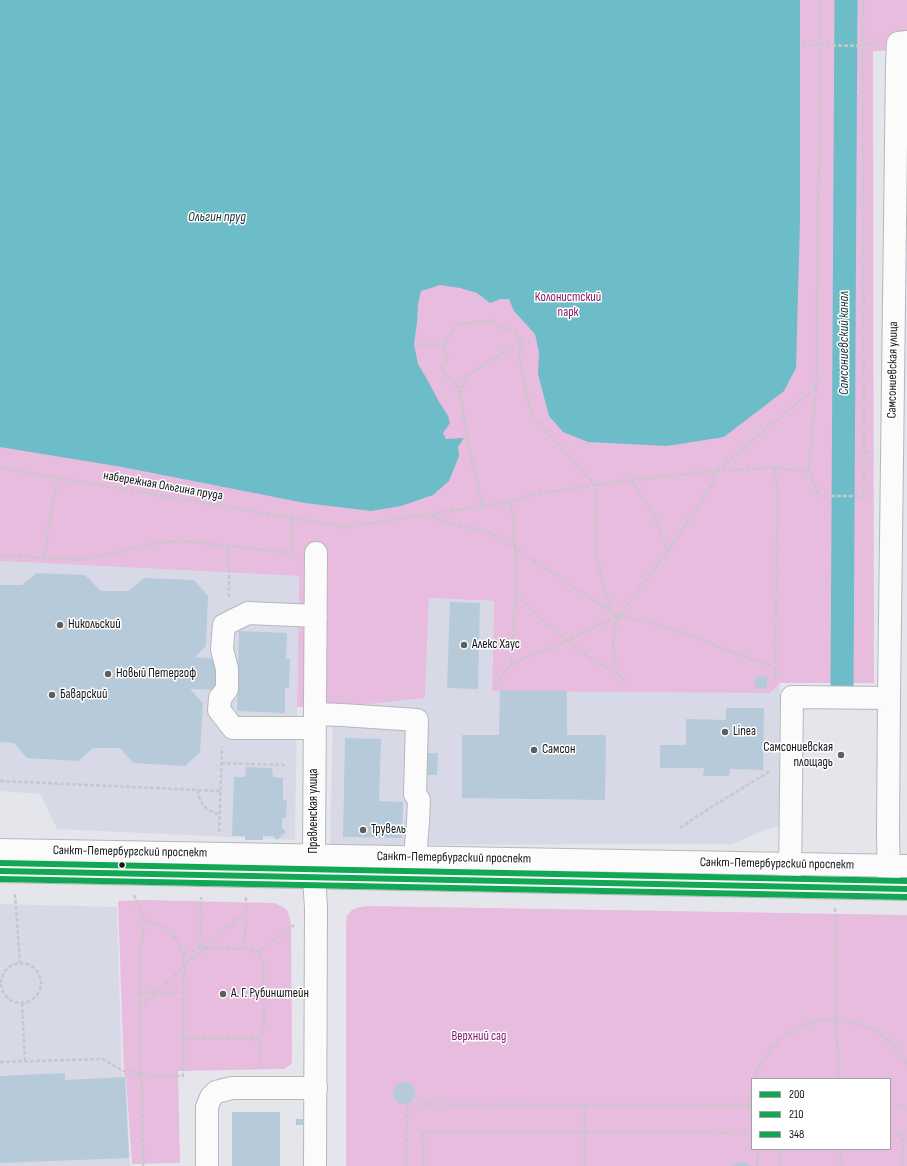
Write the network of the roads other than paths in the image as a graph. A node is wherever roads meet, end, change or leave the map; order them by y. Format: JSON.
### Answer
{"nodes":[{"id":1,"x":903,"y":42,"type":"edge"},
{"id":2,"x":901,"y":203,"type":"edge"},
{"id":3,"x":892,"y":451,"type":"edge"},
{"id":4,"x":900,"y":509,"type":"edge"},
{"id":5,"x":316,"y":553,"type":"dead end"},
{"id":6,"x":316,"y":616,"type":"junction"},
{"id":7,"x":898,"y":676,"type":"edge"},
{"id":8,"x":889,"y":698,"type":"junction"},
{"id":9,"x":315,"y":721,"type":"junction"},
{"id":10,"x":0,"y":850,"type":"edge"},
{"id":11,"x":314,"y":855,"type":"junction"},
{"id":12,"x":415,"y":857,"type":"junction"},
{"id":13,"x":790,"y":864,"type":"junction"},
{"id":14,"x":898,"y":866,"type":"edge"},
{"id":15,"x":0,"y":871,"type":"edge"},
{"id":16,"x":314,"y":877,"type":"junction"},
{"id":17,"x":790,"y":886,"type":"junction"},
{"id":18,"x":898,"y":889,"type":"edge"},
{"id":19,"x":316,"y":1088,"type":"junction"},
{"id":20,"x":207,"y":1166,"type":"edge"},
{"id":21,"x":315,"y":1166,"type":"edge"}],
"edges":[{"from":1,"to":2,"type":"street","name":"Самсониевская улица"},
{"from":2,"to":3,"type":"street","name":"Самсониевская улица"},
{"from":3,"to":4,"type":"street","name":"Самсониевская улица"},
{"from":4,"to":7,"type":"street","name":"Самсониевская улица"},
{"from":5,"to":6,"type":"street","name":"Правленская улица"},
{"from":6,"to":9,"type":"street","name":"Правленская улица"},
{"from":6,"to":9,"type":"street"},
{"from":7,"to":8,"type":"street","name":"Самсониевская улица"},
{"from":8,"to":13,"type":"street"},
{"from":8,"to":14,"type":"street"},
{"from":9,"to":11,"type":"street","name":"Правленская улица"},
{"from":9,"to":12,"type":"street"},
{"from":10,"to":11,"type":"street","name":"Санкт-Петербургский проспект"},
{"from":11,"to":12,"type":"street","name":"Санкт-Петербургский проспект"},
{"from":11,"to":16,"type":"street","name":"Правленская улица"},
{"from":12,"to":13,"type":"street","name":"Санкт-Петербургский проспект"},
{"from":13,"to":14,"type":"street","name":"Санкт-Петербургский проспект"},
{"from":13,"to":17,"type":"street"},
{"from":14,"to":18,"type":"street"},
{"from":15,"to":16,"type":"street","name":"Санкт-Петербургский проспект"},
{"from":16,"to":17,"type":"street","name":"Санкт-Петербургский проспект"},
{"from":16,"to":19,"type":"street","name":"Правленская улица"},
{"from":17,"to":18,"type":"street","name":"Санкт-Петербургский проспект"},
{"from":19,"to":20,"type":"street"},
{"from":19,"to":21,"type":"street","name":"Правленская улица"}]}
